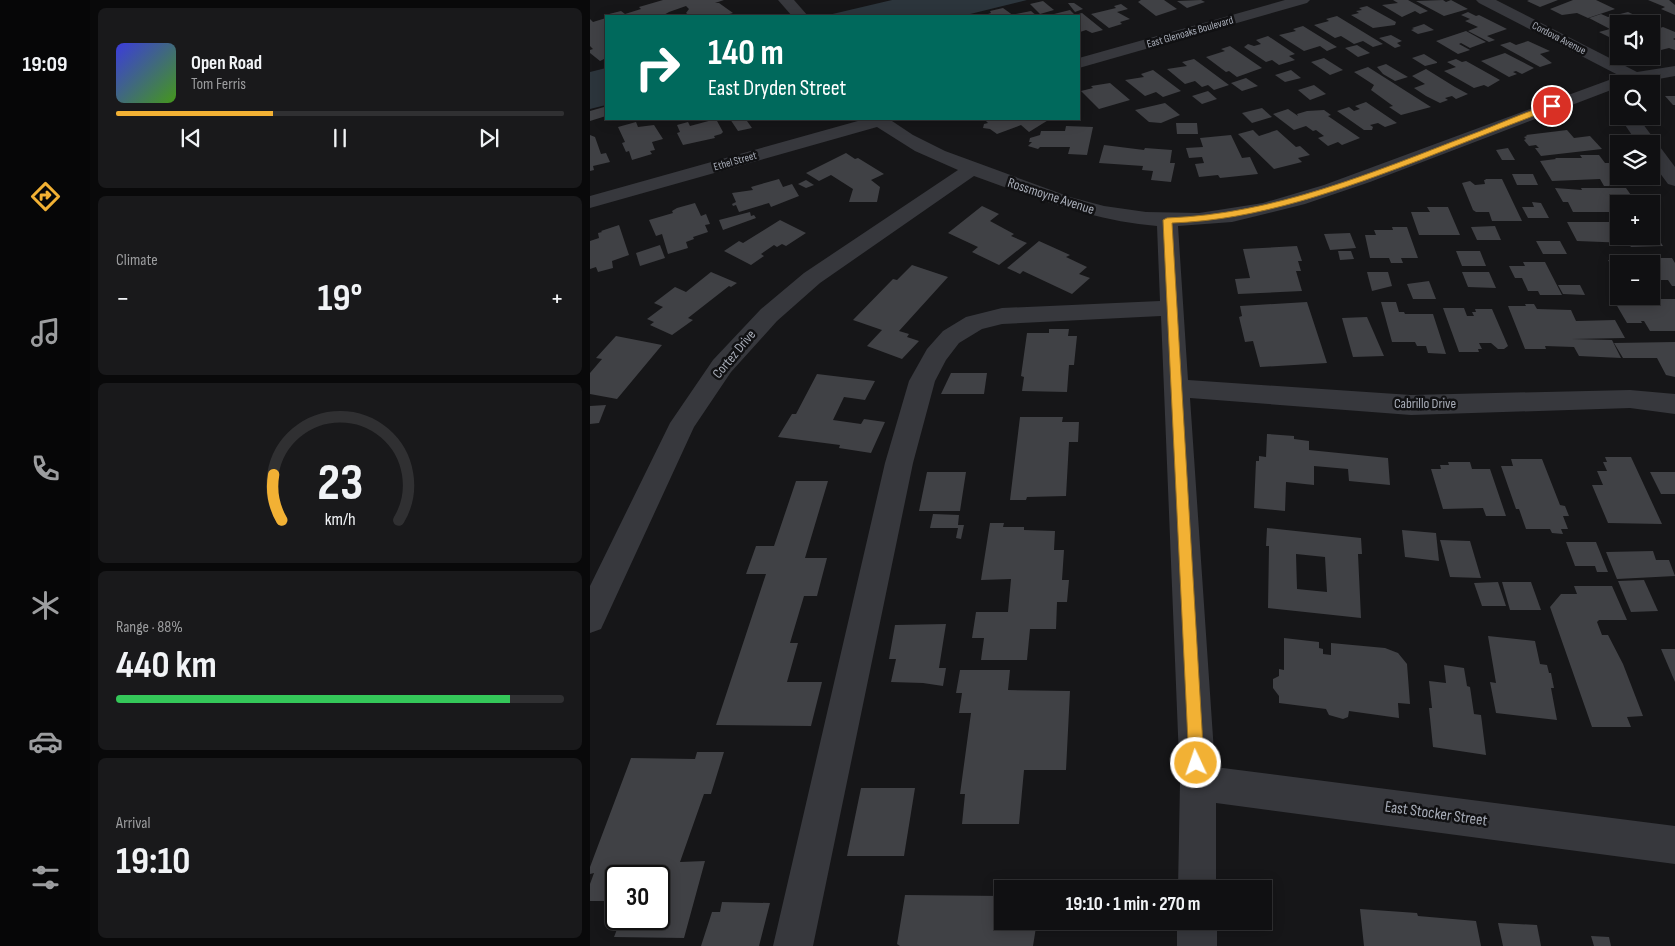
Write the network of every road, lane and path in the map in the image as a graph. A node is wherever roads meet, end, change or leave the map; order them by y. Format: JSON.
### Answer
{"nodes":[{"id":1,"x":786,"y":0,"type":"edge"},
{"id":2,"x":1302,"y":0,"type":"edge"},
{"id":3,"x":1484,"y":0,"type":"edge"},
{"id":4,"x":799,"y":15,"type":"edge"},
{"id":5,"x":1080,"y":63,"type":"edge"},
{"id":6,"x":1675,"y":71,"type":"edge"},
{"id":7,"x":1632,"y":75,"type":"edge"},
{"id":8,"x":1649,"y":75,"type":"edge"},
{"id":9,"x":1610,"y":93,"type":"edge"},
{"id":10,"x":877,"y":120,"type":"edge"},
{"id":11,"x":882,"y":120,"type":"edge"},
{"id":12,"x":1660,"y":160,"type":"edge"},
{"id":13,"x":972,"y":169,"type":"junction"},
{"id":14,"x":1675,"y":180,"type":"edge"},
{"id":15,"x":590,"y":202,"type":"edge"},
{"id":16,"x":1167,"y":220,"type":"junction"},
{"id":17,"x":1172,"y":308,"type":"junction"},
{"id":18,"x":1176,"y":388,"type":"junction"},
{"id":19,"x":1675,"y":404,"type":"edge"},
{"id":20,"x":590,"y":619,"type":"edge"},
{"id":21,"x":1198,"y":783,"type":"junction"},
{"id":22,"x":1675,"y":845,"type":"edge"},
{"id":23,"x":1198,"y":880,"type":"edge"},
{"id":24,"x":1197,"y":930,"type":"edge"},
{"id":25,"x":794,"y":946,"type":"edge"},
{"id":26,"x":1197,"y":946,"type":"edge"}],
"edges":[{"from":1,"to":4,"type":"street"},
{"from":2,"to":5,"type":"street","name":"East Glenoaks Boulevard"},
{"from":3,"to":7,"type":"street","name":"Cordova Avenue"},
{"from":6,"to":8,"type":"street","name":"Rossmoyne Avenue"},
{"from":9,"to":16,"type":"street","name":"Rossmoyne Avenue"},
{"from":10,"to":15,"type":"street","name":"Ethel Street"},
{"from":11,"to":13,"type":"street","name":"Rossmoyne Avenue"},
{"from":12,"to":14,"type":"street"},
{"from":13,"to":16,"type":"street","name":"Rossmoyne Avenue"},
{"from":13,"to":20,"type":"street","name":"Cortez Drive"},
{"from":16,"to":17,"type":"street"},
{"from":17,"to":18,"type":"street"},
{"from":17,"to":25,"type":"street"},
{"from":18,"to":19,"type":"street","name":"Cabrillo Drive"},
{"from":18,"to":21,"type":"street"},
{"from":21,"to":22,"type":"street","name":"East Stocker Street"},
{"from":21,"to":23,"type":"street"},
{"from":24,"to":26,"type":"street"}]}
